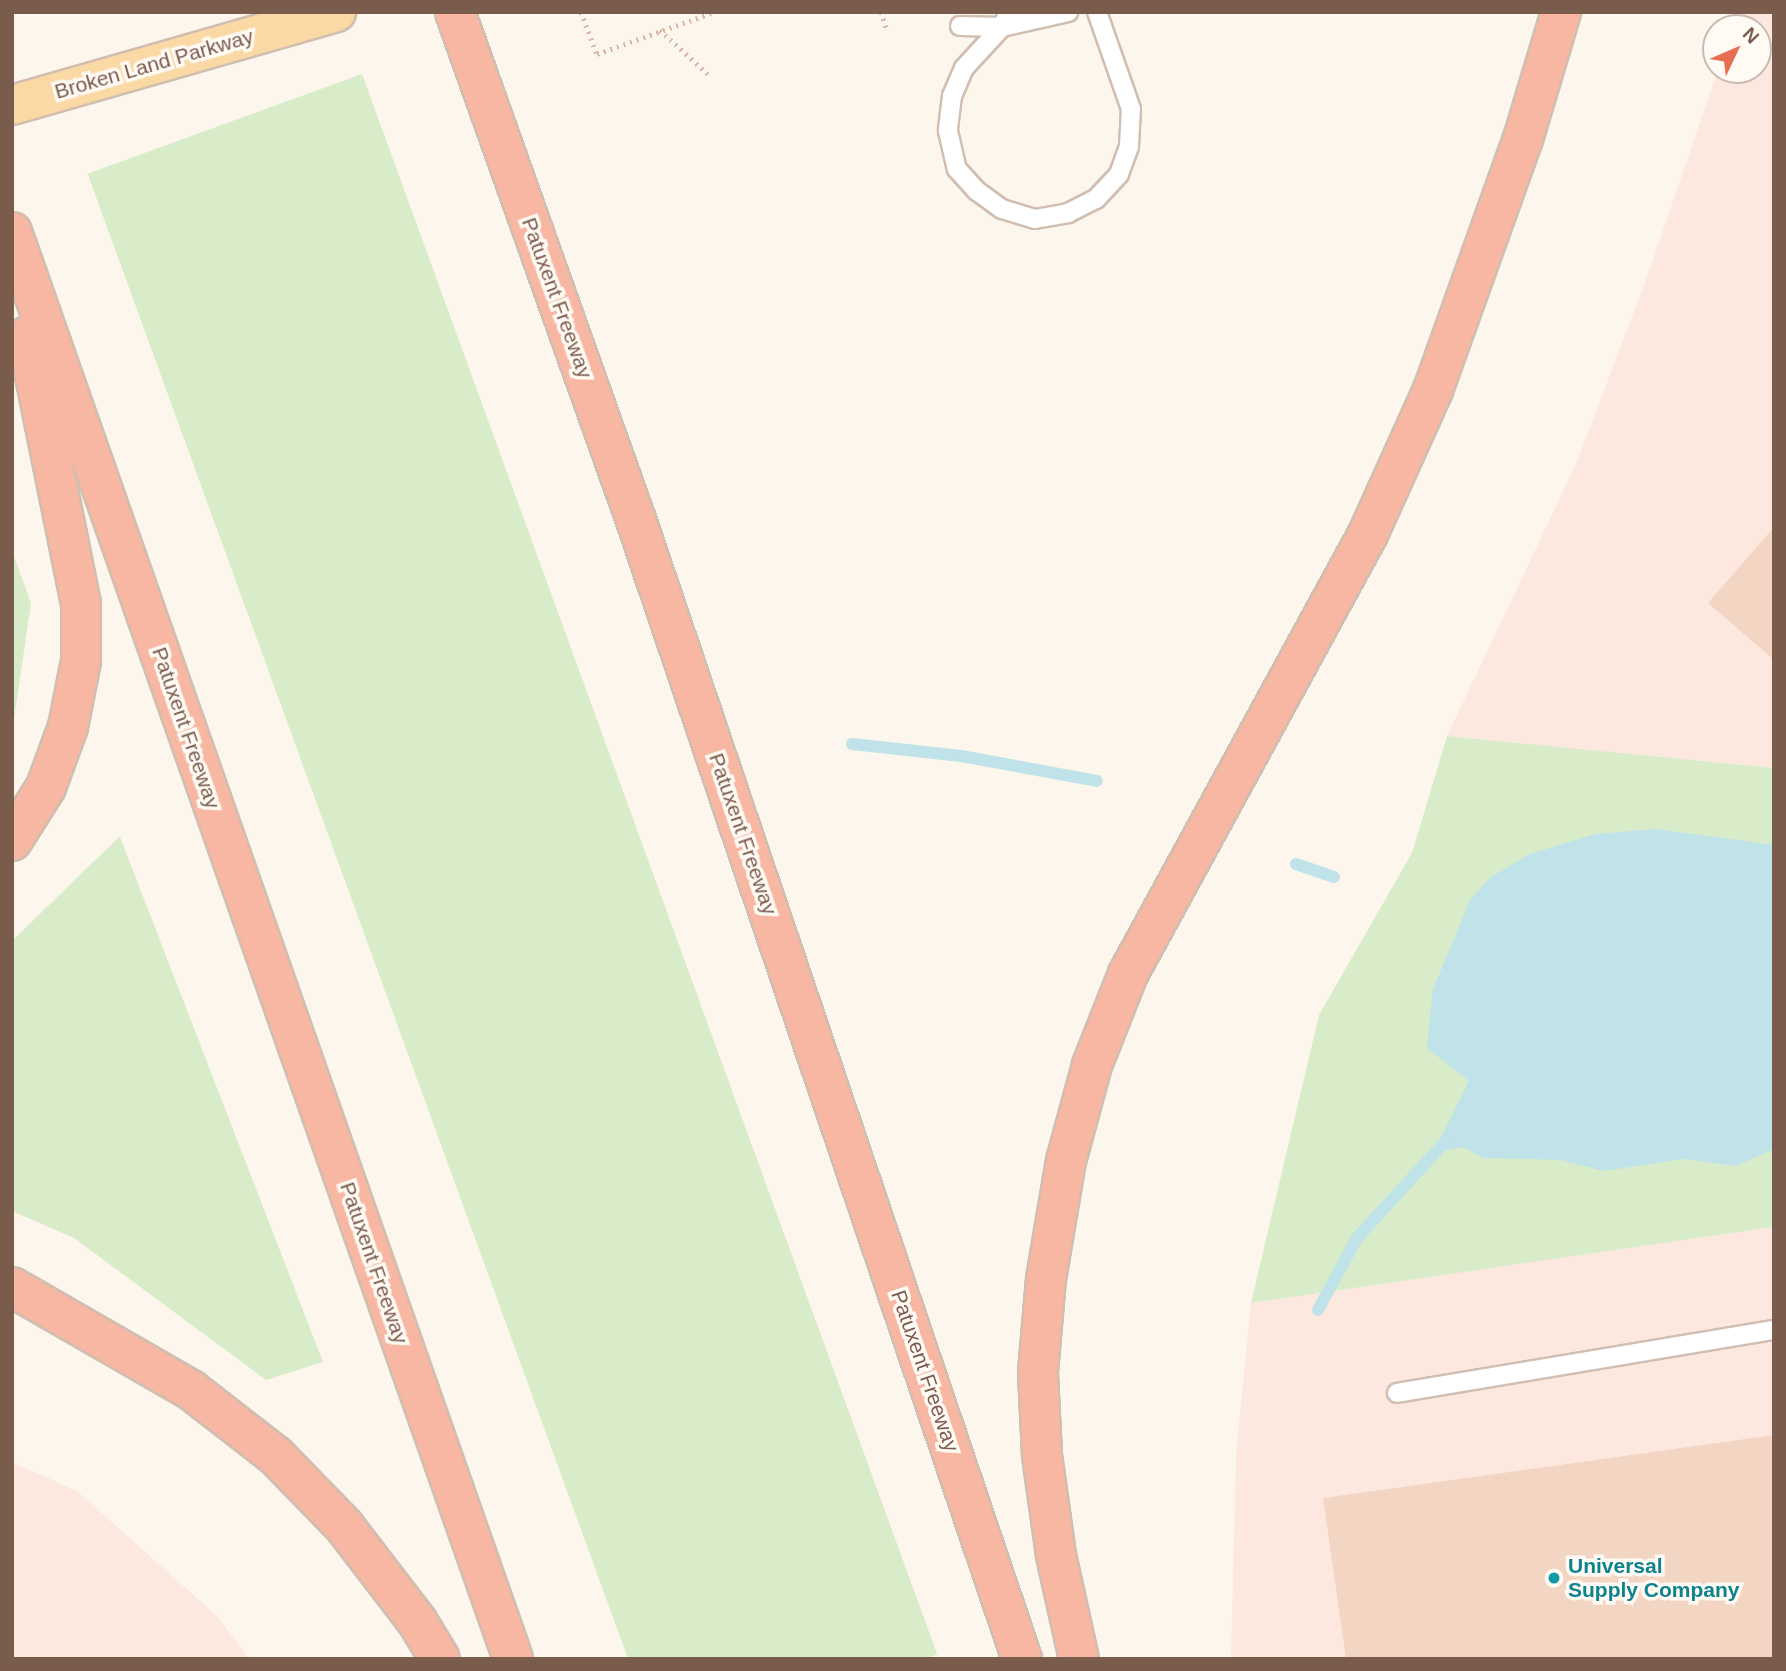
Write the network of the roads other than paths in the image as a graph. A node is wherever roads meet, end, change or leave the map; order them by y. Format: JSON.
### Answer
{"nodes":[{"id":1,"x":336,"y":12,"type":"edge"},
{"id":2,"x":455,"y":12,"type":"edge"},
{"id":3,"x":1068,"y":12,"type":"edge"},
{"id":4,"x":1097,"y":12,"type":"edge"},
{"id":5,"x":1559,"y":15,"type":"edge"},
{"id":6,"x":1006,"y":20,"type":"edge"},
{"id":7,"x":960,"y":26,"type":"dead end"},
{"id":8,"x":12,"y":105,"type":"edge"},
{"id":9,"x":12,"y":232,"type":"edge"},
{"id":10,"x":12,"y":266,"type":"edge"},
{"id":11,"x":12,"y":841,"type":"edge"},
{"id":12,"x":12,"y":1287,"type":"edge"},
{"id":13,"x":1774,"y":1330,"type":"edge"},
{"id":14,"x":1397,"y":1393,"type":"dead end"},
{"id":15,"x":440,"y":1659,"type":"edge"},
{"id":16,"x":513,"y":1659,"type":"edge"},
{"id":17,"x":1022,"y":1659,"type":"edge"},
{"id":18,"x":1079,"y":1659,"type":"edge"}],
"edges":[{"from":1,"to":8,"type":"main road","name":"Broken Land Parkway"},
{"from":2,"to":17,"type":"highway","name":"Patuxent Freeway"},
{"from":3,"to":6,"type":"lane"},
{"from":4,"to":6,"type":"lane"},
{"from":5,"to":18,"type":"highway"},
{"from":6,"to":7,"type":"lane"},
{"from":9,"to":16,"type":"highway","name":"Patuxent Freeway"},
{"from":10,"to":11,"type":"highway"},
{"from":12,"to":15,"type":"highway"},
{"from":13,"to":14,"type":"lane"}]}
